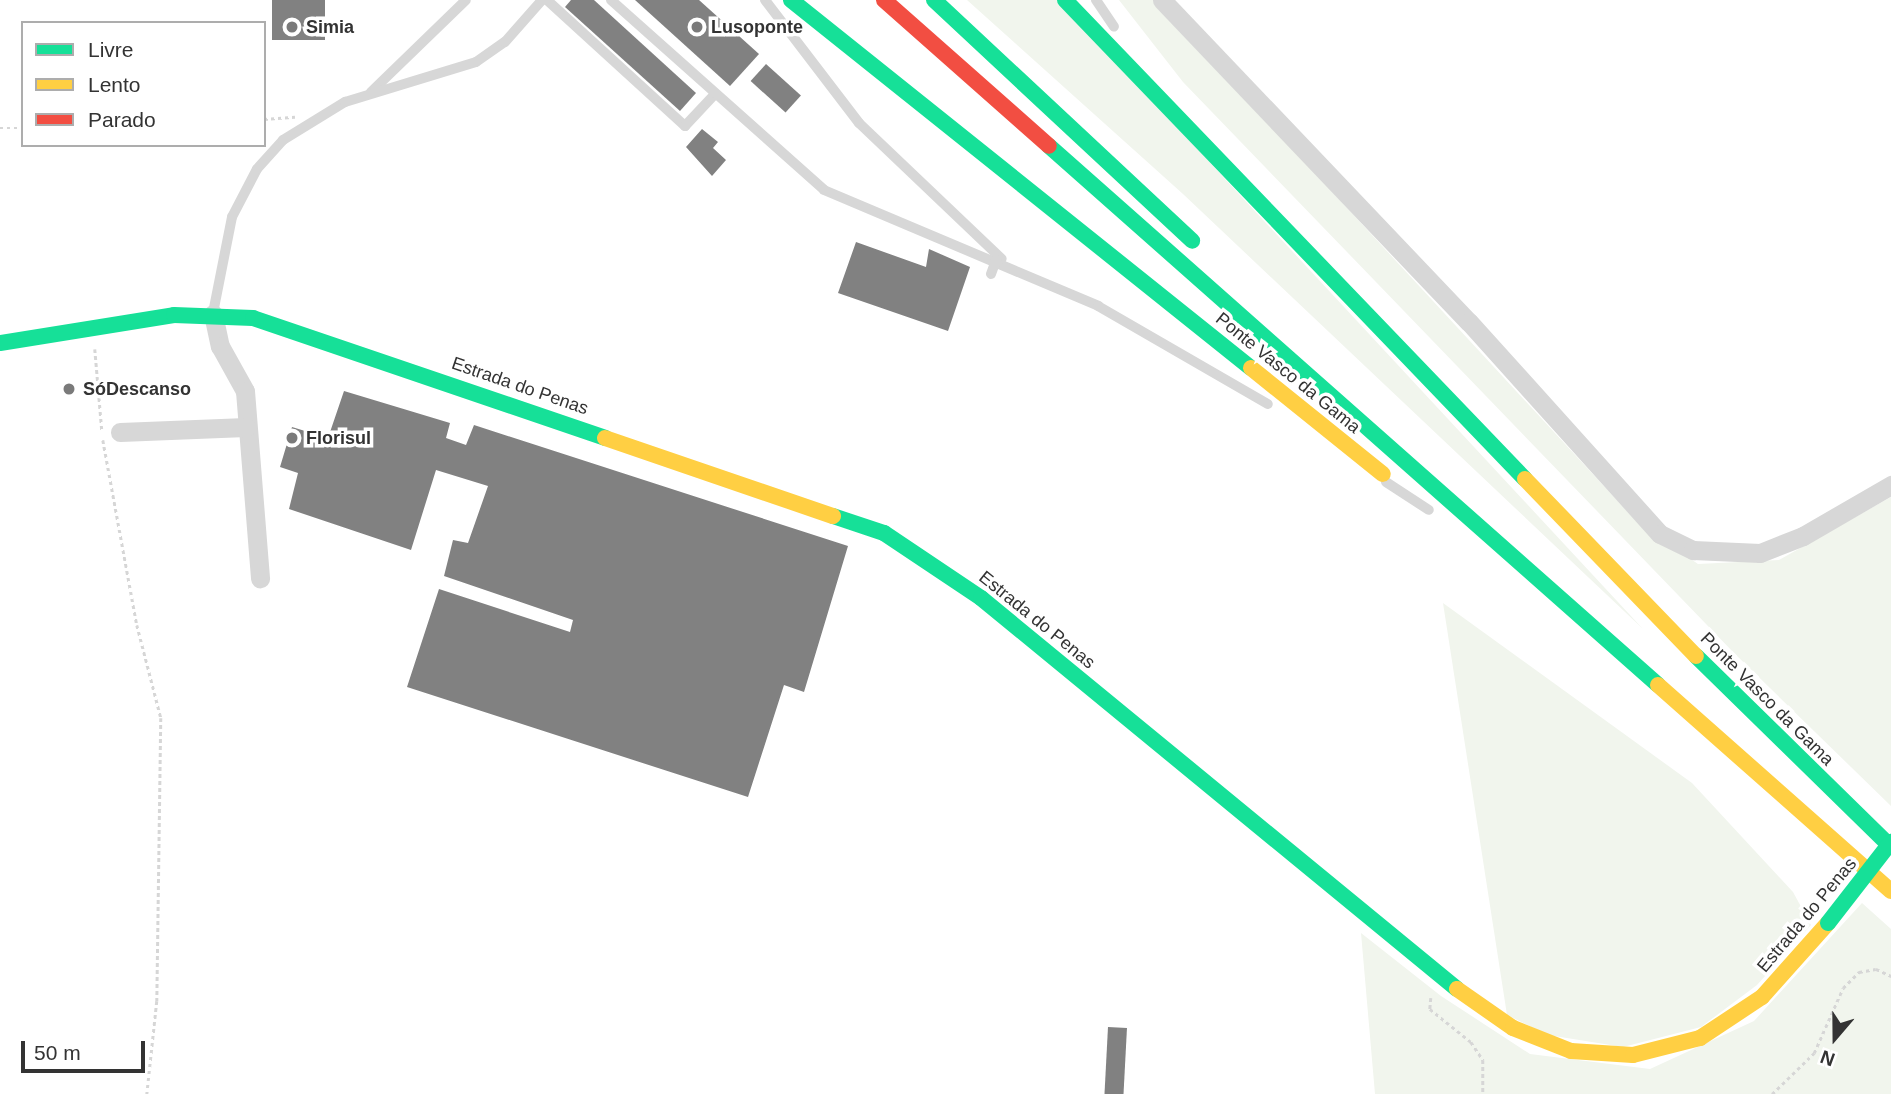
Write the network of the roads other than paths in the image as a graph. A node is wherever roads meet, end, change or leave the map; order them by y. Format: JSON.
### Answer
{"nodes":[{"id":1,"x":466,"y":0,"type":"edge"},
{"id":2,"x":545,"y":0,"type":"edge"},
{"id":3,"x":611,"y":0,"type":"edge"},
{"id":4,"x":765,"y":0,"type":"edge"},
{"id":5,"x":791,"y":0,"type":"edge"},
{"id":6,"x":884,"y":0,"type":"edge"},
{"id":7,"x":934,"y":0,"type":"edge"},
{"id":8,"x":1065,"y":0,"type":"edge"},
{"id":9,"x":1096,"y":0,"type":"edge"},
{"id":10,"x":1162,"y":0,"type":"edge"},
{"id":11,"x":1118,"y":34,"type":"dead end"},
{"id":12,"x":1125,"y":45,"type":"dead end"},
{"id":13,"x":368,"y":94,"type":"junction"},
{"id":14,"x":715,"y":95,"type":"junction"},
{"id":15,"x":1162,"y":101,"type":"junction"},
{"id":16,"x":1207,"y":255,"type":"dead end"},
{"id":17,"x":996,"y":260,"type":"junction"},
{"id":18,"x":1010,"y":266,"type":"junction"},
{"id":19,"x":991,"y":274,"type":"dead end"},
{"id":20,"x":213,"y":314,"type":"junction"},
{"id":21,"x":0,"y":343,"type":"edge"},
{"id":22,"x":1308,"y":350,"type":"dead end"},
{"id":23,"x":1279,"y":411,"type":"dead end"},
{"id":24,"x":1300,"y":425,"type":"dead end"},
{"id":25,"x":246,"y":427,"type":"junction"},
{"id":26,"x":120,"y":432,"type":"dead end"},
{"id":27,"x":1891,"y":485,"type":"edge"},
{"id":28,"x":1434,"y":514,"type":"joint"},
{"id":29,"x":1461,"y":536,"type":"dead end"},
{"id":30,"x":260,"y":578,"type":"dead end"},
{"id":31,"x":1762,"y":776,"type":"junction"},
{"id":32,"x":1891,"y":844,"type":"edge"},
{"id":33,"x":1891,"y":891,"type":"edge"}],
"edges":[{"from":1,"to":13,"type":"lane"},
{"from":2,"to":13,"type":"lane"},
{"from":2,"to":14,"type":"lane"},
{"from":3,"to":14,"type":"lane"},
{"from":4,"to":18,"type":"lane"},
{"from":5,"to":28,"type":"main road","name":"Ponte Vasco da Gama"},
{"from":6,"to":31,"type":"main road","name":"Ponte Vasco da Gama"},
{"from":7,"to":16,"type":"main road"},
{"from":8,"to":15,"type":"main road","name":"Ponte Vasco da Gama"},
{"from":9,"to":11,"type":"lane"},
{"from":10,"to":27,"type":"street"},
{"from":12,"to":15,"type":"lane"},
{"from":13,"to":20,"type":"lane"},
{"from":14,"to":17,"type":"lane"},
{"from":15,"to":32,"type":"main road","name":"Ponte Vasco da Gama"},
{"from":17,"to":18,"type":"lane"},
{"from":17,"to":19,"type":"lane"},
{"from":18,"to":23,"type":"lane"},
{"from":20,"to":21,"type":"main road","name":"Estrada do Penas"},
{"from":20,"to":25,"type":"street"},
{"from":20,"to":32,"type":"main road","name":"Estrada do Penas","bridge":true},
{"from":22,"to":31,"type":"main road","name":"Ponte Vasco da Gama"},
{"from":24,"to":28,"type":"lane"},
{"from":25,"to":26,"type":"street"},
{"from":25,"to":30,"type":"street"},
{"from":29,"to":31,"type":"main road","name":"Ponte Vasco da Gama"},
{"from":31,"to":33,"type":"main road","name":"Ponte Vasco da Gama"}]}
